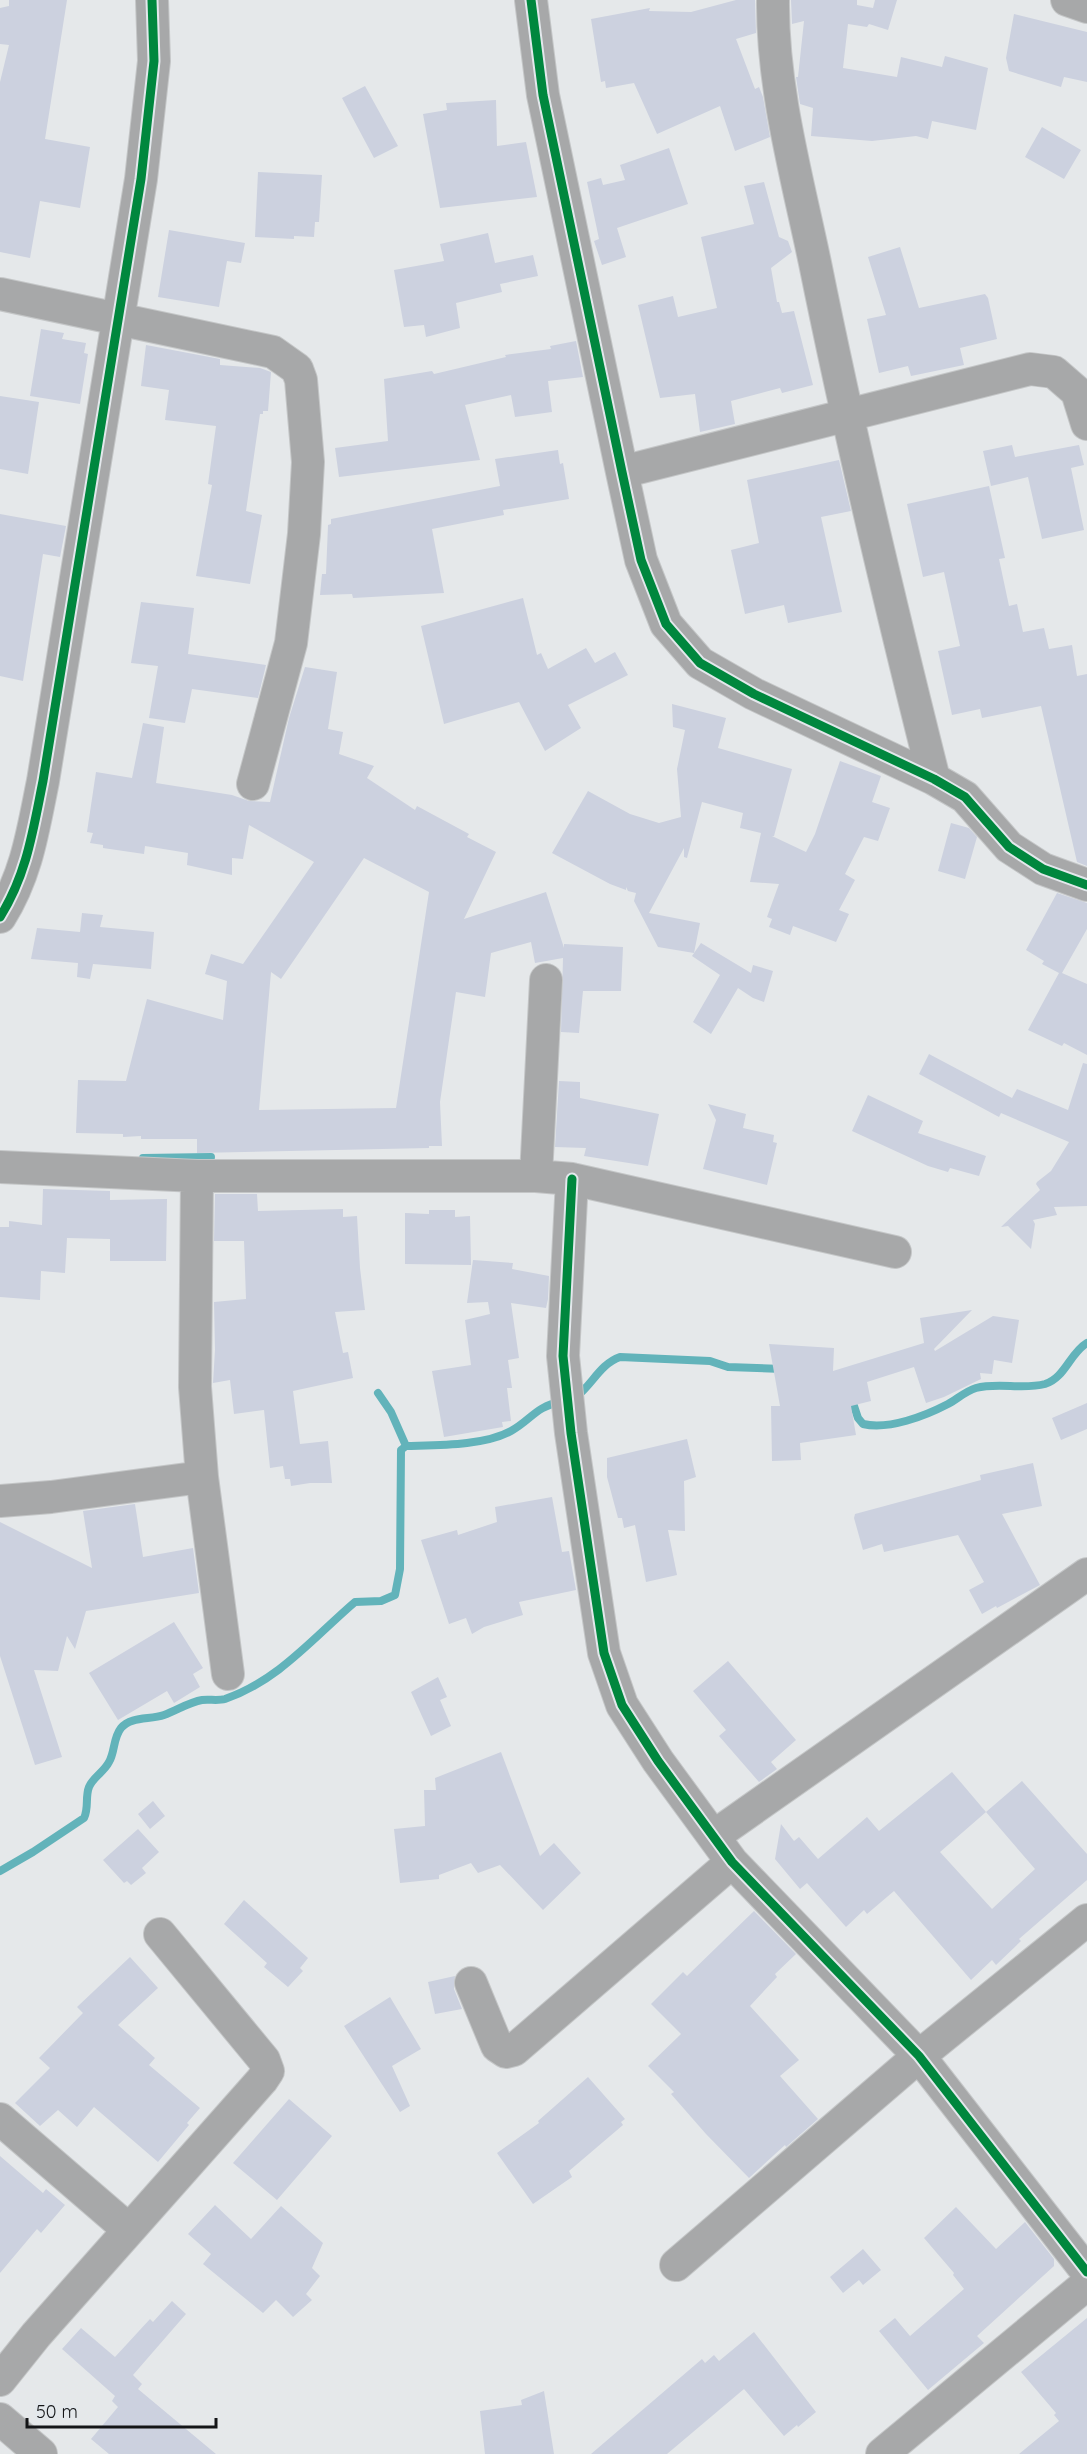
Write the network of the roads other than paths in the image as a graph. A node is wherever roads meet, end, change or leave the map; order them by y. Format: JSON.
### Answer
{"nodes":[{"id":1,"x":152,"y":0,"type":"edge"},
{"id":2,"x":531,"y":0,"type":"edge"},
{"id":3,"x":773,"y":0,"type":"edge"},
{"id":4,"x":1067,"y":0,"type":"edge"},
{"id":5,"x":1087,"y":7,"type":"edge"},
{"id":6,"x":0,"y":294,"type":"edge"},
{"id":7,"x":117,"y":318,"type":"junction"},
{"id":8,"x":846,"y":416,"type":"junction"},
{"id":9,"x":1087,"y":424,"type":"edge"},
{"id":10,"x":622,"y":472,"type":"junction"},
{"id":11,"x":934,"y":779,"type":"junction"},
{"id":12,"x":254,"y":784,"type":"dead end"},
{"id":13,"x":13,"y":858,"type":"edge"},
{"id":14,"x":1087,"y":885,"type":"edge"},
{"id":15,"x":0,"y":917,"type":"edge"},
{"id":16,"x":546,"y":980,"type":"dead end"},
{"id":17,"x":0,"y":1167,"type":"edge"},
{"id":18,"x":197,"y":1176,"type":"junction"},
{"id":19,"x":536,"y":1176,"type":"junction"},
{"id":20,"x":572,"y":1179,"type":"junction"},
{"id":21,"x":895,"y":1252,"type":"dead end"},
{"id":22,"x":202,"y":1477,"type":"junction"},
{"id":23,"x":0,"y":1501,"type":"edge"},
{"id":24,"x":1087,"y":1574,"type":"edge"},
{"id":25,"x":228,"y":1674,"type":"dead end"},
{"id":26,"x":714,"y":1836,"type":"junction"},
{"id":27,"x":732,"y":1862,"type":"junction"},
{"id":28,"x":1087,"y":1920,"type":"edge"},
{"id":29,"x":160,"y":1934,"type":"dead end"},
{"id":30,"x":471,"y":1983,"type":"dead end"},
{"id":31,"x":920,"y":2056,"type":"junction"},
{"id":32,"x":0,"y":2119,"type":"edge"},
{"id":33,"x":129,"y":2230,"type":"junction"},
{"id":34,"x":676,"y":2265,"type":"dead end"},
{"id":35,"x":1087,"y":2272,"type":"edge"},
{"id":36,"x":1087,"y":2284,"type":"edge"},
{"id":37,"x":0,"y":2380,"type":"edge"},
{"id":38,"x":0,"y":2419,"type":"edge"},
{"id":39,"x":41,"y":2454,"type":"edge"},
{"id":40,"x":882,"y":2454,"type":"edge"}],
"edges":[{"from":1,"to":7,"type":"street"},
{"from":2,"to":10,"type":"street"},
{"from":3,"to":8,"type":"street"},
{"from":4,"to":5,"type":"street"},
{"from":6,"to":7,"type":"street"},
{"from":7,"to":12,"type":"street"},
{"from":7,"to":13,"type":"street"},
{"from":8,"to":9,"type":"street"},
{"from":8,"to":10,"type":"street"},
{"from":8,"to":11,"type":"street"},
{"from":10,"to":11,"type":"street"},
{"from":11,"to":14,"type":"street"},
{"from":13,"to":15,"type":"street"},
{"from":16,"to":19,"type":"street"},
{"from":17,"to":18,"type":"street"},
{"from":18,"to":19,"type":"street"},
{"from":18,"to":22,"type":"street"},
{"from":19,"to":20,"type":"street"},
{"from":20,"to":21,"type":"street"},
{"from":20,"to":26,"type":"street"},
{"from":22,"to":23,"type":"street"},
{"from":22,"to":25,"type":"street"},
{"from":24,"to":26,"type":"street"},
{"from":26,"to":27,"type":"street"},
{"from":27,"to":30,"type":"street"},
{"from":27,"to":31,"type":"street"},
{"from":28,"to":31,"type":"street"},
{"from":29,"to":33,"type":"street"},
{"from":31,"to":34,"type":"street"},
{"from":31,"to":35,"type":"street"},
{"from":32,"to":33,"type":"street"},
{"from":33,"to":37,"type":"street"},
{"from":36,"to":40,"type":"street"},
{"from":38,"to":39,"type":"street"}]}
